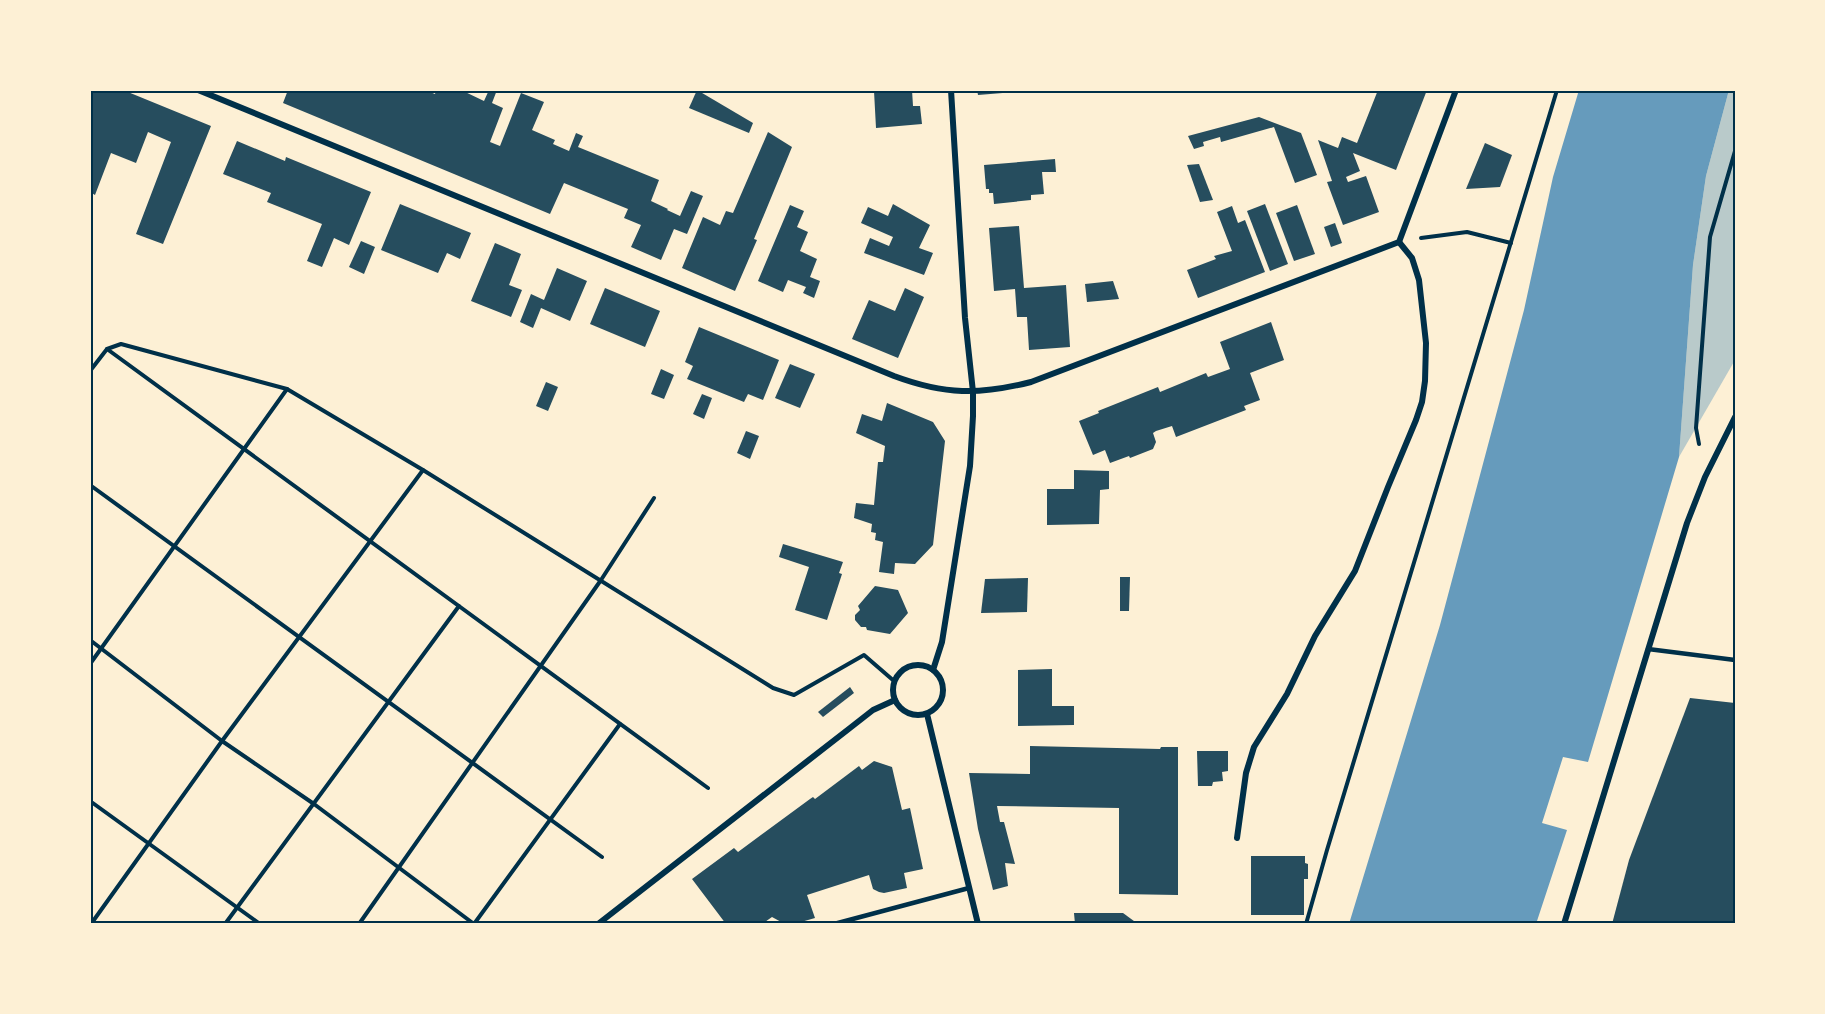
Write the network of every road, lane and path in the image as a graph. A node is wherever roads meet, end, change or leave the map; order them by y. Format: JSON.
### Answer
{"nodes":[{"id":1,"x":198,"y":90,"type":"edge"},
{"id":2,"x":951,"y":90,"type":"edge"},
{"id":3,"x":1456,"y":90,"type":"edge"},
{"id":4,"x":1557,"y":90,"type":"edge"},
{"id":5,"x":1735,"y":151,"type":"edge"},
{"id":6,"x":1400,"y":242,"type":"junction"},
{"id":7,"x":1511,"y":243,"type":"junction"},
{"id":8,"x":107,"y":349,"type":"junction"},
{"id":9,"x":90,"y":371,"type":"edge"},
{"id":10,"x":287,"y":389,"type":"junction"},
{"id":11,"x":973,"y":392,"type":"junction"},
{"id":12,"x":1735,"y":417,"type":"edge"},
{"id":13,"x":244,"y":449,"type":"junction"},
{"id":14,"x":423,"y":470,"type":"junction"},
{"id":15,"x":1705,"y":477,"type":"junction"},
{"id":16,"x":90,"y":485,"type":"edge"},
{"id":17,"x":654,"y":498,"type":"dead end"},
{"id":18,"x":370,"y":542,"type":"junction"},
{"id":19,"x":174,"y":546,"type":"junction"},
{"id":20,"x":601,"y":580,"type":"junction"},
{"id":21,"x":459,"y":606,"type":"junction"},
{"id":22,"x":300,"y":638,"type":"junction"},
{"id":23,"x":90,"y":640,"type":"edge"},
{"id":24,"x":101,"y":648,"type":"junction"},
{"id":25,"x":1648,"y":649,"type":"junction"},
{"id":26,"x":1735,"y":660,"type":"edge"},
{"id":27,"x":90,"y":664,"type":"edge"},
{"id":28,"x":541,"y":666,"type":"junction"},
{"id":29,"x":933,"y":670,"type":"junction"},
{"id":30,"x":895,"y":681,"type":"junction"},
{"id":31,"x":895,"y":700,"type":"junction"},
{"id":32,"x":389,"y":702,"type":"junction"},
{"id":33,"x":927,"y":714,"type":"junction"},
{"id":34,"x":620,"y":724,"type":"junction"},
{"id":35,"x":222,"y":741,"type":"junction"},
{"id":36,"x":472,"y":763,"type":"junction"},
{"id":37,"x":708,"y":788,"type":"dead end"},
{"id":38,"x":90,"y":801,"type":"edge"},
{"id":39,"x":314,"y":804,"type":"junction"},
{"id":40,"x":550,"y":819,"type":"junction"},
{"id":41,"x":1237,"y":838,"type":"dead end"},
{"id":42,"x":150,"y":844,"type":"junction"},
{"id":43,"x":602,"y":857,"type":"dead end"},
{"id":44,"x":399,"y":867,"type":"junction"},
{"id":45,"x":969,"y":888,"type":"junction"},
{"id":46,"x":238,"y":908,"type":"junction"},
{"id":47,"x":91,"y":924,"type":"edge"},
{"id":48,"x":225,"y":924,"type":"edge"},
{"id":49,"x":260,"y":924,"type":"edge"},
{"id":50,"x":359,"y":924,"type":"edge"},
{"id":51,"x":474,"y":924,"type":"edge"},
{"id":52,"x":598,"y":924,"type":"edge"},
{"id":53,"x":834,"y":924,"type":"edge"},
{"id":54,"x":978,"y":924,"type":"edge"},
{"id":55,"x":1306,"y":924,"type":"edge"},
{"id":56,"x":1564,"y":924,"type":"edge"}],
"edges":[{"from":1,"to":11,"type":"street"},
{"from":2,"to":11,"type":"street"},
{"from":3,"to":6,"type":"street"},
{"from":4,"to":7,"type":"path"},
{"from":5,"to":15,"type":"path"},
{"from":6,"to":7,"type":"path"},
{"from":6,"to":11,"type":"street"},
{"from":6,"to":41,"type":"street"},
{"from":7,"to":55,"type":"path"},
{"from":8,"to":9,"type":"path"},
{"from":8,"to":10,"type":"path"},
{"from":8,"to":13,"type":"path"},
{"from":10,"to":13,"type":"path"},
{"from":10,"to":14,"type":"path"},
{"from":11,"to":29,"type":"street"},
{"from":12,"to":15,"type":"street"},
{"from":13,"to":18,"type":"path"},
{"from":13,"to":19,"type":"path"},
{"from":14,"to":18,"type":"path"},
{"from":14,"to":20,"type":"path"},
{"from":15,"to":25,"type":"street"},
{"from":16,"to":19,"type":"path"},
{"from":17,"to":20,"type":"path"},
{"from":18,"to":21,"type":"path"},
{"from":18,"to":22,"type":"path"},
{"from":19,"to":22,"type":"path"},
{"from":19,"to":24,"type":"path"},
{"from":20,"to":28,"type":"path"},
{"from":20,"to":30,"type":"path"},
{"from":21,"to":28,"type":"path"},
{"from":21,"to":32,"type":"path"},
{"from":22,"to":32,"type":"path"},
{"from":22,"to":35,"type":"path"},
{"from":23,"to":24,"type":"path"},
{"from":24,"to":27,"type":"path"},
{"from":24,"to":35,"type":"path"},
{"from":25,"to":26,"type":"lane"},
{"from":25,"to":56,"type":"street"},
{"from":28,"to":34,"type":"path"},
{"from":28,"to":36,"type":"path"},
{"from":29,"to":30,"type":"street"},
{"from":29,"to":33,"type":"street"},
{"from":30,"to":31,"type":"street"},
{"from":31,"to":33,"type":"street"},
{"from":31,"to":52,"type":"street"},
{"from":32,"to":36,"type":"path"},
{"from":32,"to":39,"type":"path"},
{"from":33,"to":45,"type":"street"},
{"from":34,"to":37,"type":"path"},
{"from":34,"to":40,"type":"path"},
{"from":35,"to":39,"type":"path"},
{"from":35,"to":42,"type":"path"},
{"from":36,"to":40,"type":"path"},
{"from":36,"to":44,"type":"path"},
{"from":38,"to":42,"type":"path"},
{"from":39,"to":44,"type":"path"},
{"from":39,"to":46,"type":"path"},
{"from":40,"to":43,"type":"path"},
{"from":40,"to":51,"type":"path"},
{"from":42,"to":46,"type":"path"},
{"from":42,"to":47,"type":"path"},
{"from":44,"to":50,"type":"path"},
{"from":44,"to":51,"type":"path"},
{"from":45,"to":53,"type":"lane"},
{"from":45,"to":54,"type":"street"},
{"from":46,"to":48,"type":"path"},
{"from":46,"to":49,"type":"path"}]}
